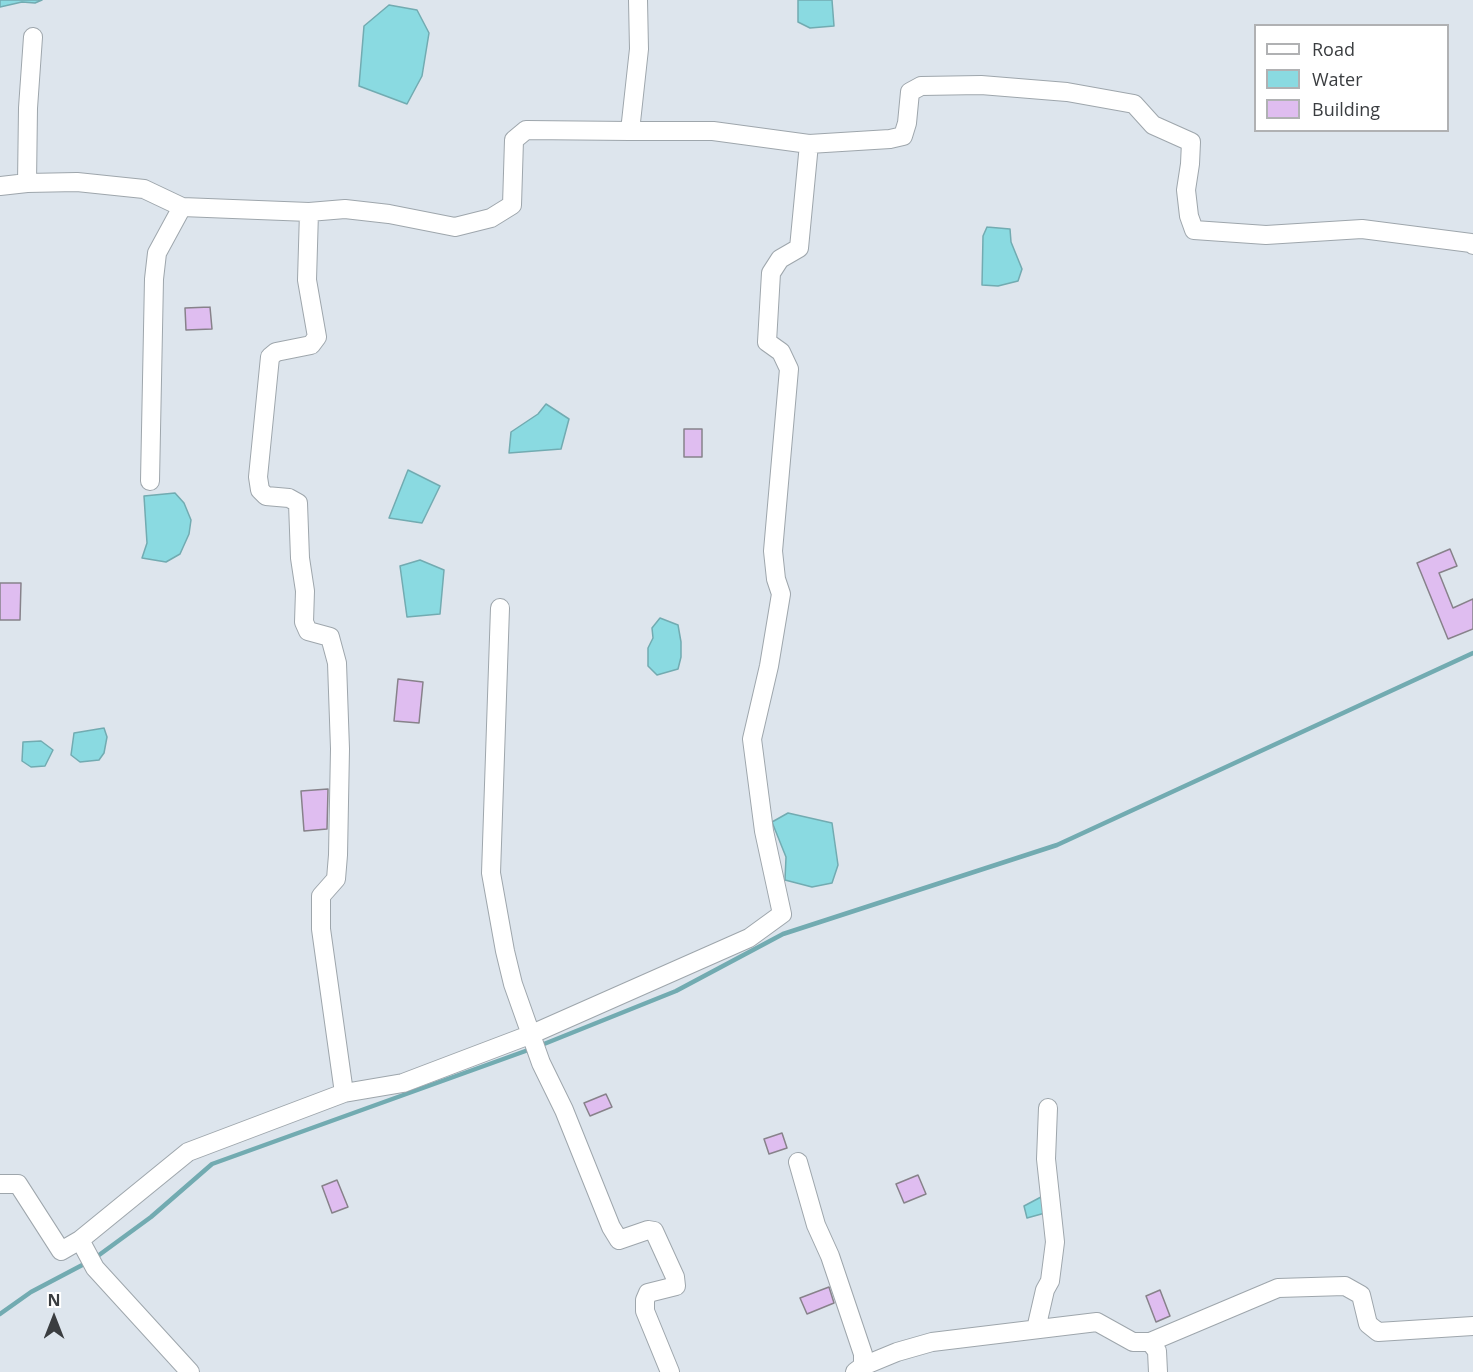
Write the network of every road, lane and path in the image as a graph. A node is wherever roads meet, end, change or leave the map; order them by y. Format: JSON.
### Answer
{"nodes":[{"id":1,"x":638,"y":0,"type":"edge"},
{"id":2,"x":33,"y":37,"type":"dead end"},
{"id":3,"x":630,"y":131,"type":"junction"},
{"id":4,"x":809,"y":144,"type":"junction"},
{"id":5,"x":27,"y":183,"type":"junction"},
{"id":6,"x":0,"y":186,"type":"edge"},
{"id":7,"x":182,"y":207,"type":"junction"},
{"id":8,"x":309,"y":212,"type":"junction"},
{"id":9,"x":1473,"y":245,"type":"edge"},
{"id":10,"x":150,"y":481,"type":"dead end"},
{"id":11,"x":500,"y":608,"type":"dead end"},
{"id":12,"x":534,"y":1043,"type":"junction"},
{"id":13,"x":344,"y":1093,"type":"junction"},
{"id":14,"x":1048,"y":1108,"type":"dead end"},
{"id":15,"x":798,"y":1162,"type":"dead end"},
{"id":16,"x":0,"y":1184,"type":"edge"},
{"id":17,"x":80,"y":1240,"type":"junction"},
{"id":18,"x":1473,"y":1326,"type":"edge"},
{"id":19,"x":1036,"y":1329,"type":"junction"},
{"id":20,"x":1150,"y":1342,"type":"junction"},
{"id":21,"x":859,"y":1369,"type":"edge"},
{"id":22,"x":190,"y":1372,"type":"edge"},
{"id":23,"x":670,"y":1372,"type":"edge"},
{"id":24,"x":1158,"y":1372,"type":"edge"}],
"edges":[{"from":1,"to":3,"type":"street"},
{"from":2,"to":5,"type":"street"},
{"from":3,"to":4,"type":"street"},
{"from":3,"to":8,"type":"street"},
{"from":4,"to":9,"type":"street"},
{"from":4,"to":12,"type":"street"},
{"from":5,"to":6,"type":"street"},
{"from":5,"to":7,"type":"street"},
{"from":7,"to":8,"type":"street"},
{"from":7,"to":10,"type":"street"},
{"from":8,"to":13,"type":"street"},
{"from":11,"to":12,"type":"street"},
{"from":12,"to":13,"type":"street"},
{"from":12,"to":23,"type":"street"},
{"from":13,"to":17,"type":"street"},
{"from":14,"to":19,"type":"street"},
{"from":15,"to":21,"type":"street"},
{"from":16,"to":17,"type":"street"},
{"from":17,"to":22,"type":"street"},
{"from":18,"to":20,"type":"street"},
{"from":19,"to":20,"type":"street"},
{"from":19,"to":21,"type":"street"},
{"from":20,"to":24,"type":"street"}]}
